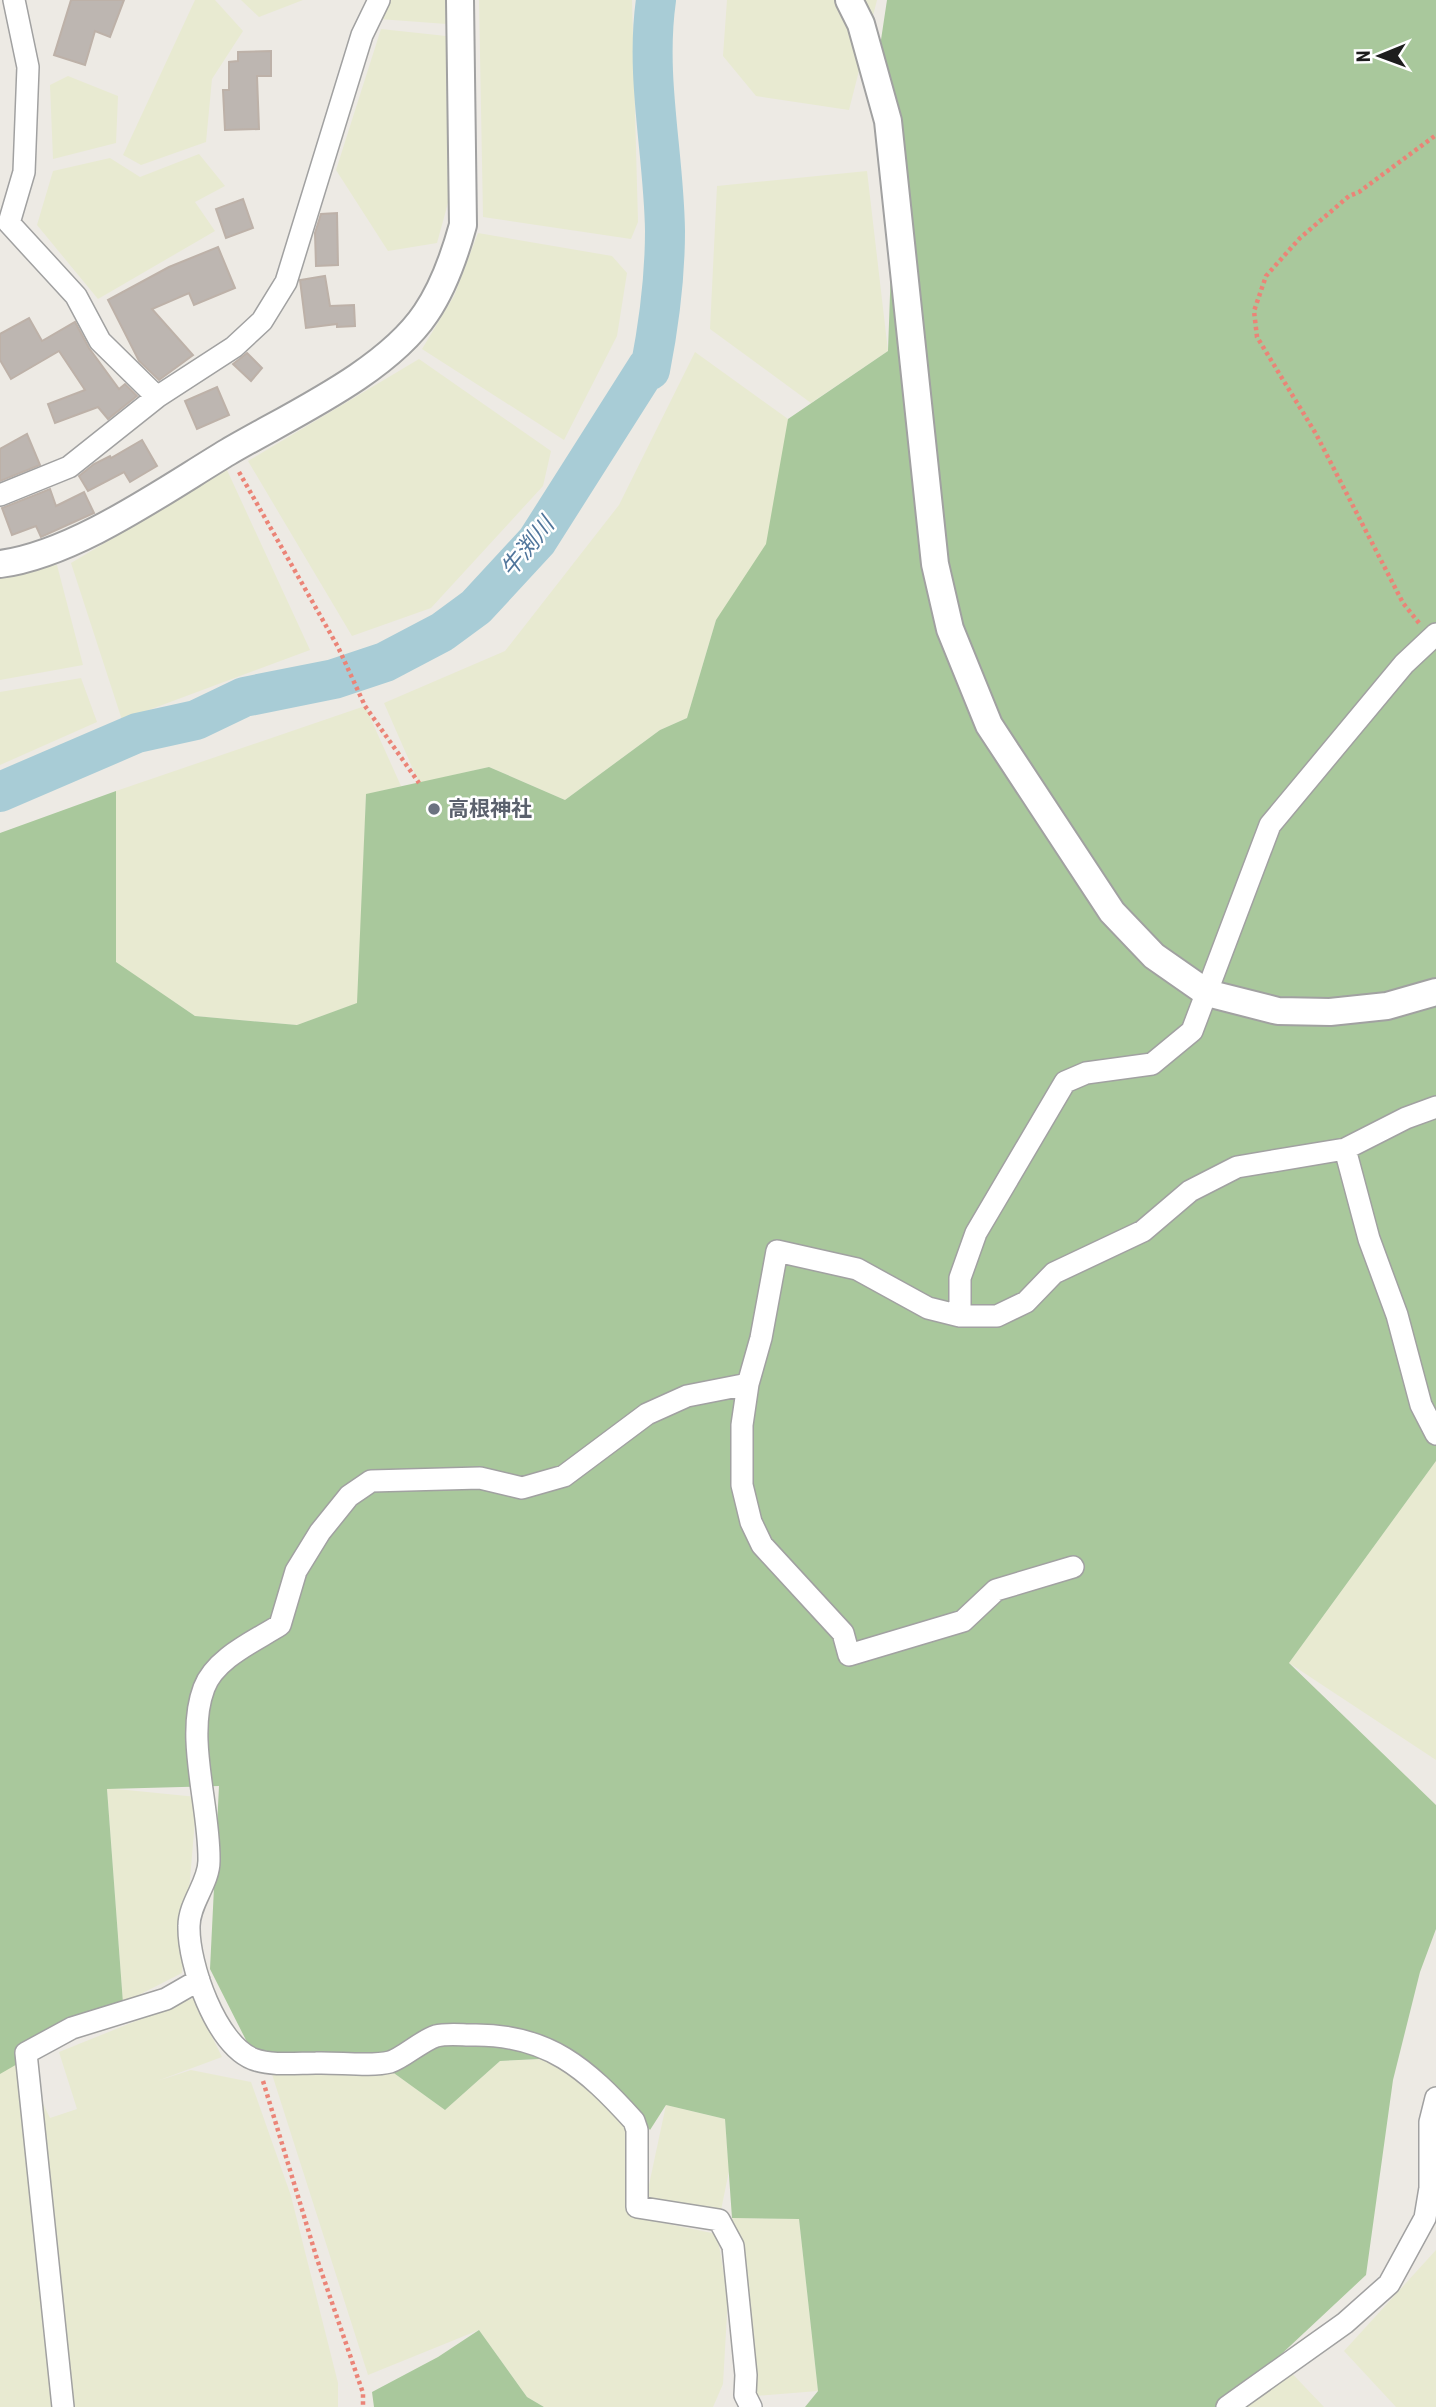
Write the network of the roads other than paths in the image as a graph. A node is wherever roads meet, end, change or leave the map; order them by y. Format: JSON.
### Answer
{"nodes":[{"id":1,"x":14,"y":0,"type":"edge"},
{"id":2,"x":379,"y":0,"type":"edge"},
{"id":3,"x":460,"y":0,"type":"edge"},
{"id":4,"x":849,"y":0,"type":"edge"},
{"id":5,"x":5,"y":229,"type":"edge"},
{"id":6,"x":157,"y":397,"type":"junction"},
{"id":7,"x":0,"y":495,"type":"edge"},
{"id":8,"x":0,"y":564,"type":"edge"},
{"id":9,"x":1433,"y":635,"type":"edge"},
{"id":10,"x":1436,"y":992,"type":"edge"},
{"id":11,"x":1207,"y":993,"type":"junction"},
{"id":12,"x":1436,"y":1107,"type":"edge"},
{"id":13,"x":1346,"y":1149,"type":"junction"},
{"id":14,"x":960,"y":1316,"type":"junction"},
{"id":15,"x":748,"y":1384,"type":"junction"},
{"id":16,"x":1436,"y":1434,"type":"edge"},
{"id":17,"x":1073,"y":1567,"type":"dead end"},
{"id":18,"x":199,"y":1980,"type":"junction"},
{"id":19,"x":1436,"y":2098,"type":"edge"},
{"id":20,"x":63,"y":2407,"type":"edge"},
{"id":21,"x":751,"y":2407,"type":"edge"},
{"id":22,"x":1227,"y":2407,"type":"edge"}],
"edges":[{"from":1,"to":5,"type":"street"},
{"from":2,"to":6,"type":"street"},
{"from":3,"to":8,"type":"street"},
{"from":4,"to":11,"type":"street"},
{"from":5,"to":6,"type":"street"},
{"from":6,"to":7,"type":"street"},
{"from":9,"to":11,"type":"street"},
{"from":10,"to":11,"type":"street"},
{"from":11,"to":14,"type":"street"},
{"from":12,"to":13,"type":"street"},
{"from":13,"to":14,"type":"street"},
{"from":13,"to":16,"type":"street"},
{"from":14,"to":15,"type":"street"},
{"from":15,"to":17,"type":"street"},
{"from":15,"to":18,"type":"street"},
{"from":18,"to":20,"type":"street"},
{"from":18,"to":21,"type":"street"},
{"from":19,"to":22,"type":"street"}]}
